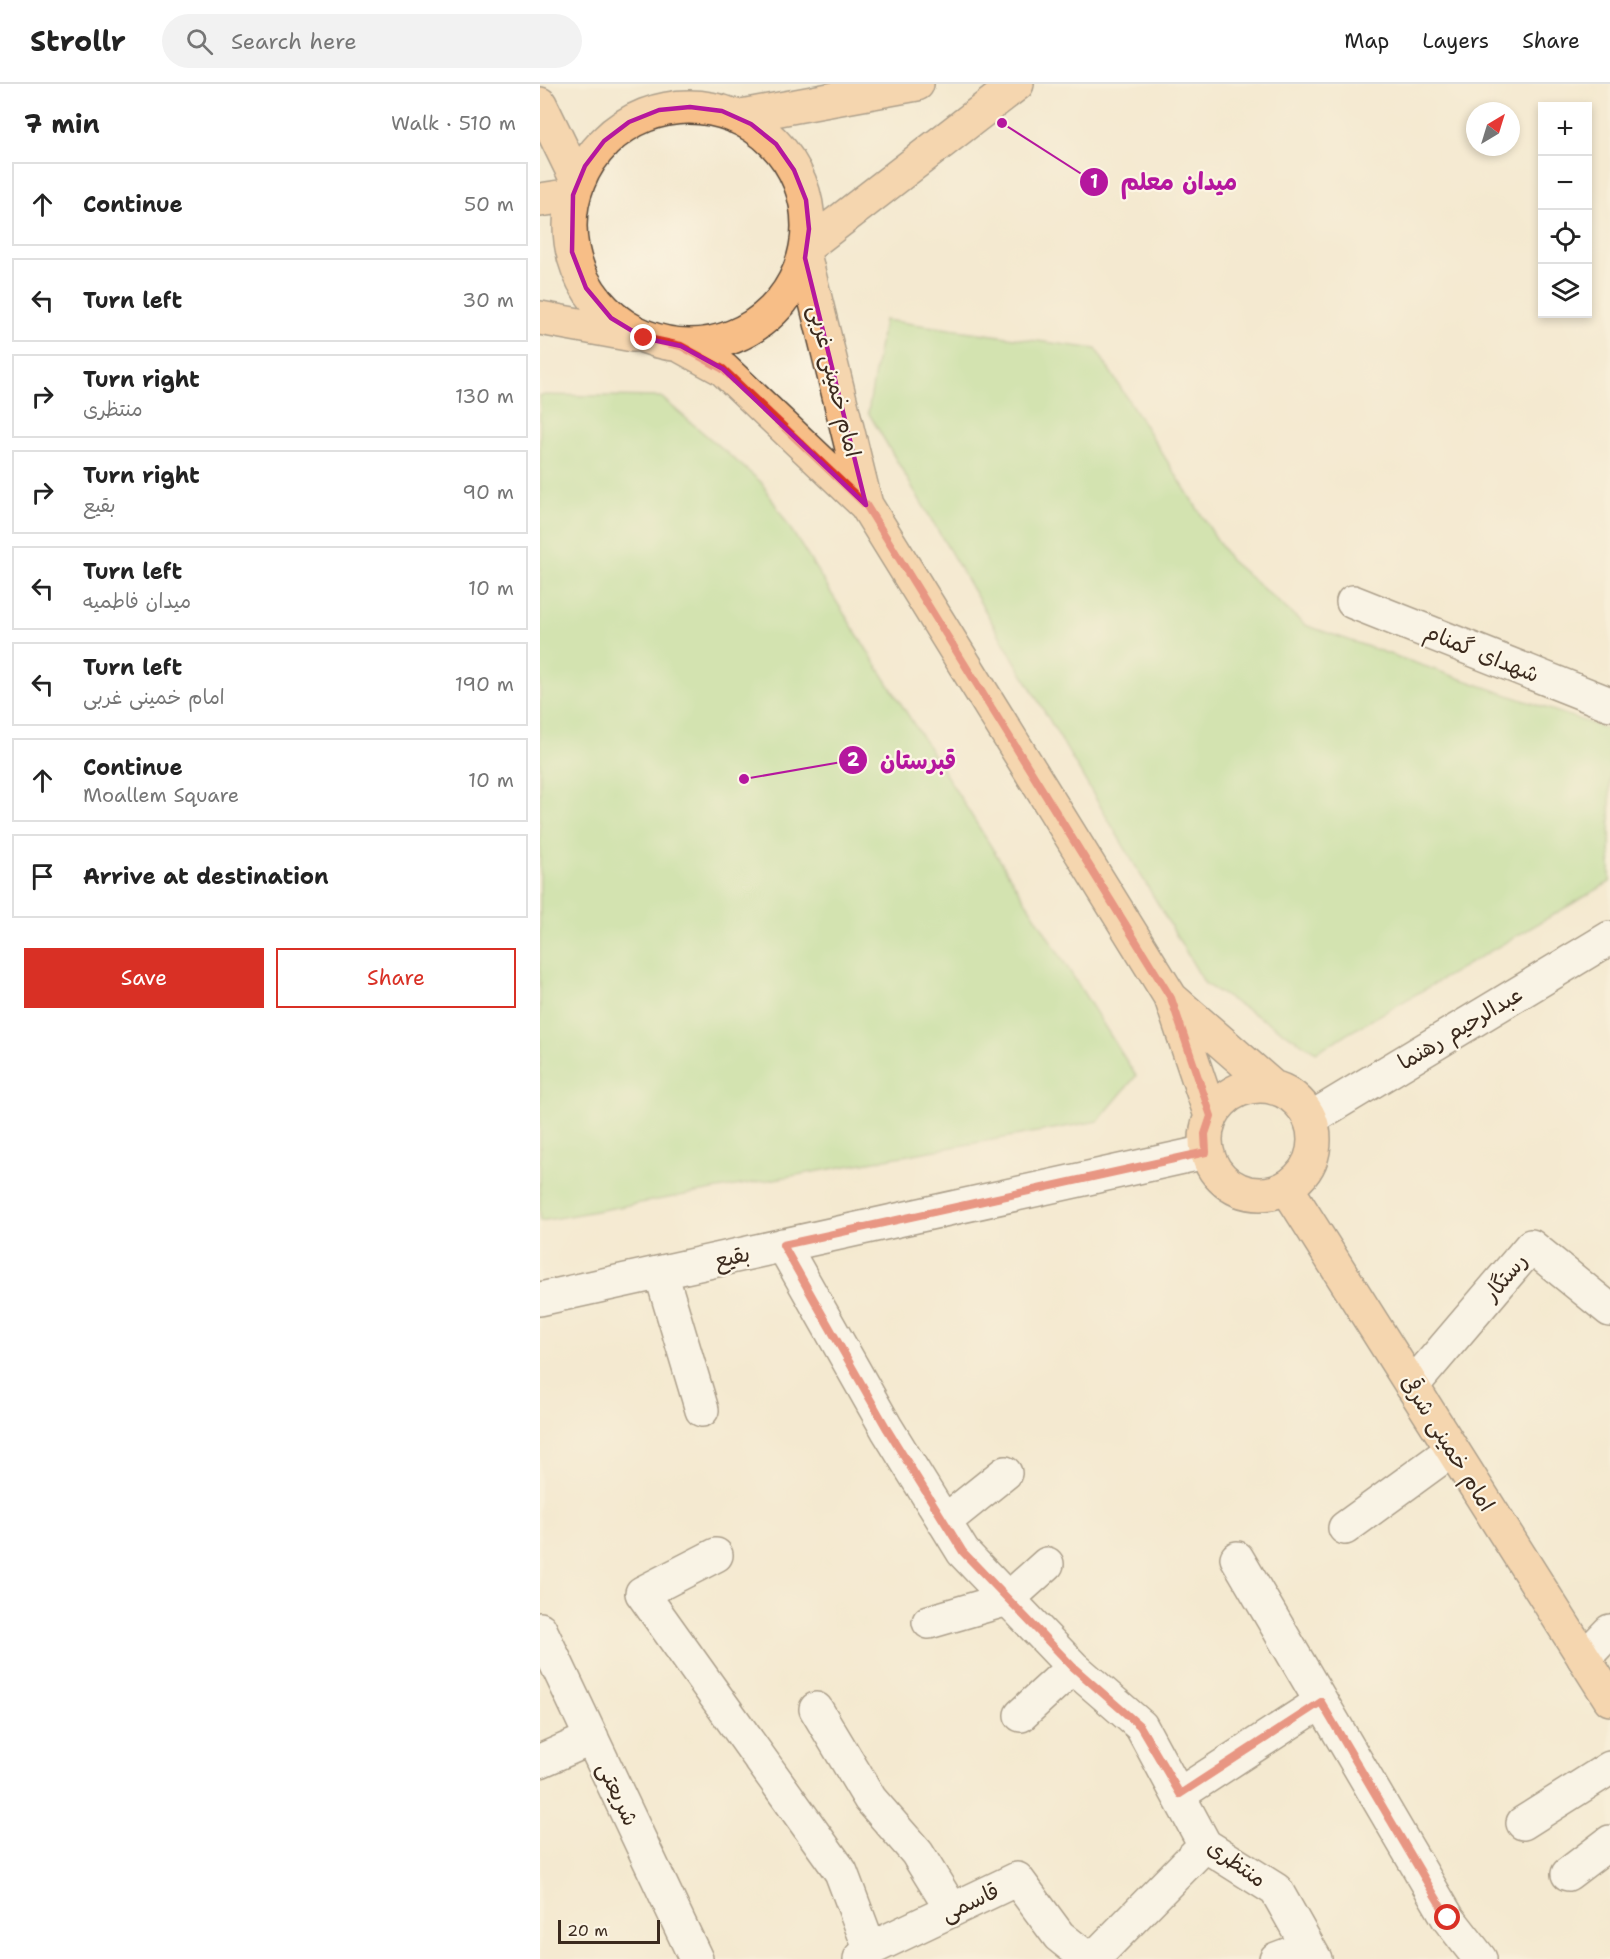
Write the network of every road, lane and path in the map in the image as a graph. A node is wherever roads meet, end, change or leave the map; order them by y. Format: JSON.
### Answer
{"nodes":[{"id":1,"x":683,"y":84,"type":"edge"},
{"id":2,"x":917,"y":84,"type":"edge"},
{"id":3,"x":1017,"y":84,"type":"edge"},
{"id":4,"x":540,"y":104,"type":"edge"},
{"id":5,"x":727,"y":114,"type":"junction"},
{"id":6,"x":575,"y":189,"type":"junction"},
{"id":7,"x":540,"y":200,"type":"edge"},
{"id":8,"x":806,"y":253,"type":"junction"},
{"id":9,"x":540,"y":318,"type":"edge"},
{"id":10,"x":644,"y":338,"type":"junction"},
{"id":11,"x":681,"y":346,"type":"junction"},
{"id":12,"x":866,"y":505,"type":"junction"},
{"id":13,"x":1353,"y":602,"type":"dead end"},
{"id":14,"x":1610,"y":704,"type":"edge"},
{"id":15,"x":1610,"y":938,"type":"edge"},
{"id":16,"x":1171,"y":998,"type":"junction"},
{"id":17,"x":1274,"y":1088,"type":"junction"},
{"id":18,"x":1211,"y":1116,"type":"junction"},
{"id":19,"x":1310,"y":1119,"type":"junction"},
{"id":20,"x":1206,"y":1152,"type":"junction"},
{"id":21,"x":1287,"y":1188,"type":"junction"},
{"id":22,"x":783,"y":1245,"type":"junction"},
{"id":23,"x":661,"y":1273,"type":"junction"},
{"id":24,"x":1606,"y":1298,"type":"edge"},
{"id":25,"x":540,"y":1299,"type":"edge"},
{"id":26,"x":1412,"y":1386,"type":"junction"},
{"id":27,"x":702,"y":1410,"type":"dead end"},
{"id":28,"x":1452,"y":1450,"type":"junction"},
{"id":29,"x":1005,"y":1473,"type":"dead end"},
{"id":30,"x":944,"y":1522,"type":"junction"},
{"id":31,"x":1345,"y":1528,"type":"dead end"},
{"id":32,"x":716,"y":1555,"type":"dead end"},
{"id":33,"x":1237,"y":1558,"type":"dead end"},
{"id":34,"x":1047,"y":1564,"type":"dead end"},
{"id":35,"x":1008,"y":1599,"type":"junction"},
{"id":36,"x":929,"y":1622,"type":"dead end"},
{"id":37,"x":540,"y":1629,"type":"edge"},
{"id":38,"x":1610,"y":1631,"type":"edge"},
{"id":39,"x":1584,"y":1658,"type":"junction"},
{"id":40,"x":1073,"y":1667,"type":"junction"},
{"id":41,"x":1610,"y":1699,"type":"edge"},
{"id":42,"x":1321,"y":1702,"type":"junction"},
{"id":43,"x":816,"y":1709,"type":"dead end"},
{"id":44,"x":1021,"y":1715,"type":"dead end"},
{"id":45,"x":592,"y":1738,"type":"junction"},
{"id":46,"x":540,"y":1761,"type":"edge"},
{"id":47,"x":1610,"y":1768,"type":"edge"},
{"id":48,"x":1180,"y":1794,"type":"junction"},
{"id":49,"x":1523,"y":1823,"type":"dead end"},
{"id":50,"x":1610,"y":1842,"type":"edge"},
{"id":51,"x":1205,"y":1845,"type":"junction"},
{"id":52,"x":1568,"y":1874,"type":"dead end"},
{"id":53,"x":952,"y":1910,"type":"junction"},
{"id":54,"x":1312,"y":1953,"type":"edge"},
{"id":55,"x":865,"y":1954,"type":"edge"},
{"id":56,"x":696,"y":1959,"type":"edge"},
{"id":57,"x":1088,"y":1959,"type":"edge"},
{"id":58,"x":1093,"y":1959,"type":"edge"},
{"id":59,"x":1276,"y":1959,"type":"edge"},
{"id":60,"x":1480,"y":1959,"type":"edge"}],
"edges":[{"from":1,"to":5,"type":"main road"},
{"from":2,"to":5,"type":"main road"},
{"from":3,"to":8,"type":"main road"},
{"from":4,"to":6,"type":"main road"},
{"from":5,"to":6,"type":"main road"},
{"from":5,"to":8,"type":"main road"},
{"from":6,"to":7,"type":"main road"},
{"from":6,"to":10,"type":"main road"},
{"from":8,"to":11,"type":"main road"},
{"from":8,"to":12,"type":"main road","name":"امام خمینی غربی"},
{"from":9,"to":10,"type":"main road"},
{"from":10,"to":11,"type":"main road"},
{"from":11,"to":12,"type":"main road","name":"امام خمینی غربی"},
{"from":12,"to":16,"type":"main road","name":"امام خمینی غربی"},
{"from":13,"to":14,"type":"street","name":"شهدای گمنام"},
{"from":15,"to":19,"type":"street","name":"عبدالرحیم رهنما"},
{"from":16,"to":17,"type":"main road","name":"امام خمینی غربی"},
{"from":16,"to":18,"type":"main road","name":"امام خمینی غربی"},
{"from":17,"to":18,"type":"main road"},
{"from":17,"to":19,"type":"main road"},
{"from":18,"to":20,"type":"main road"},
{"from":19,"to":21,"type":"main road"},
{"from":20,"to":21,"type":"main road"},
{"from":20,"to":22,"type":"street","name":"بقیع"},
{"from":21,"to":26,"type":"main road","name":"امام خمینی شرقی"},
{"from":22,"to":23,"type":"street","name":"بقیع"},
{"from":22,"to":30,"type":"street","name":"منتظری"},
{"from":23,"to":25,"type":"street","name":"بقیع"},
{"from":23,"to":27,"type":"street"},
{"from":24,"to":26,"type":"street","name":"رستگار"},
{"from":26,"to":28,"type":"main road","name":"امام خمینی شرقی"},
{"from":28,"to":31,"type":"street"},
{"from":28,"to":39,"type":"main road","name":"امام خمینی شرقی"},
{"from":29,"to":30,"type":"street"},
{"from":30,"to":35,"type":"street","name":"منتظری"},
{"from":32,"to":55,"type":"street"},
{"from":33,"to":42,"type":"street"},
{"from":34,"to":35,"type":"street"},
{"from":35,"to":36,"type":"street"},
{"from":35,"to":40,"type":"street","name":"منتظری"},
{"from":37,"to":45,"type":"street","name":"شریعتی"},
{"from":38,"to":39,"type":"street"},
{"from":39,"to":41,"type":"main road","name":"امام خمینی شرقی"},
{"from":40,"to":44,"type":"street"},
{"from":40,"to":48,"type":"street","name":"منتظری"},
{"from":42,"to":48,"type":"street"},
{"from":42,"to":60,"type":"street"},
{"from":43,"to":53,"type":"street"},
{"from":45,"to":46,"type":"street"},
{"from":45,"to":56,"type":"street","name":"شریعتی"},
{"from":47,"to":49,"type":"street"},
{"from":48,"to":51,"type":"street","name":"منتظری"},
{"from":50,"to":52,"type":"street"},
{"from":51,"to":54,"type":"street","name":"منتظری"},
{"from":51,"to":58,"type":"street"},
{"from":53,"to":55,"type":"street","name":"قاسمی"},
{"from":53,"to":57,"type":"street","name":"قاسمی"},
{"from":54,"to":59,"type":"street"}]}
